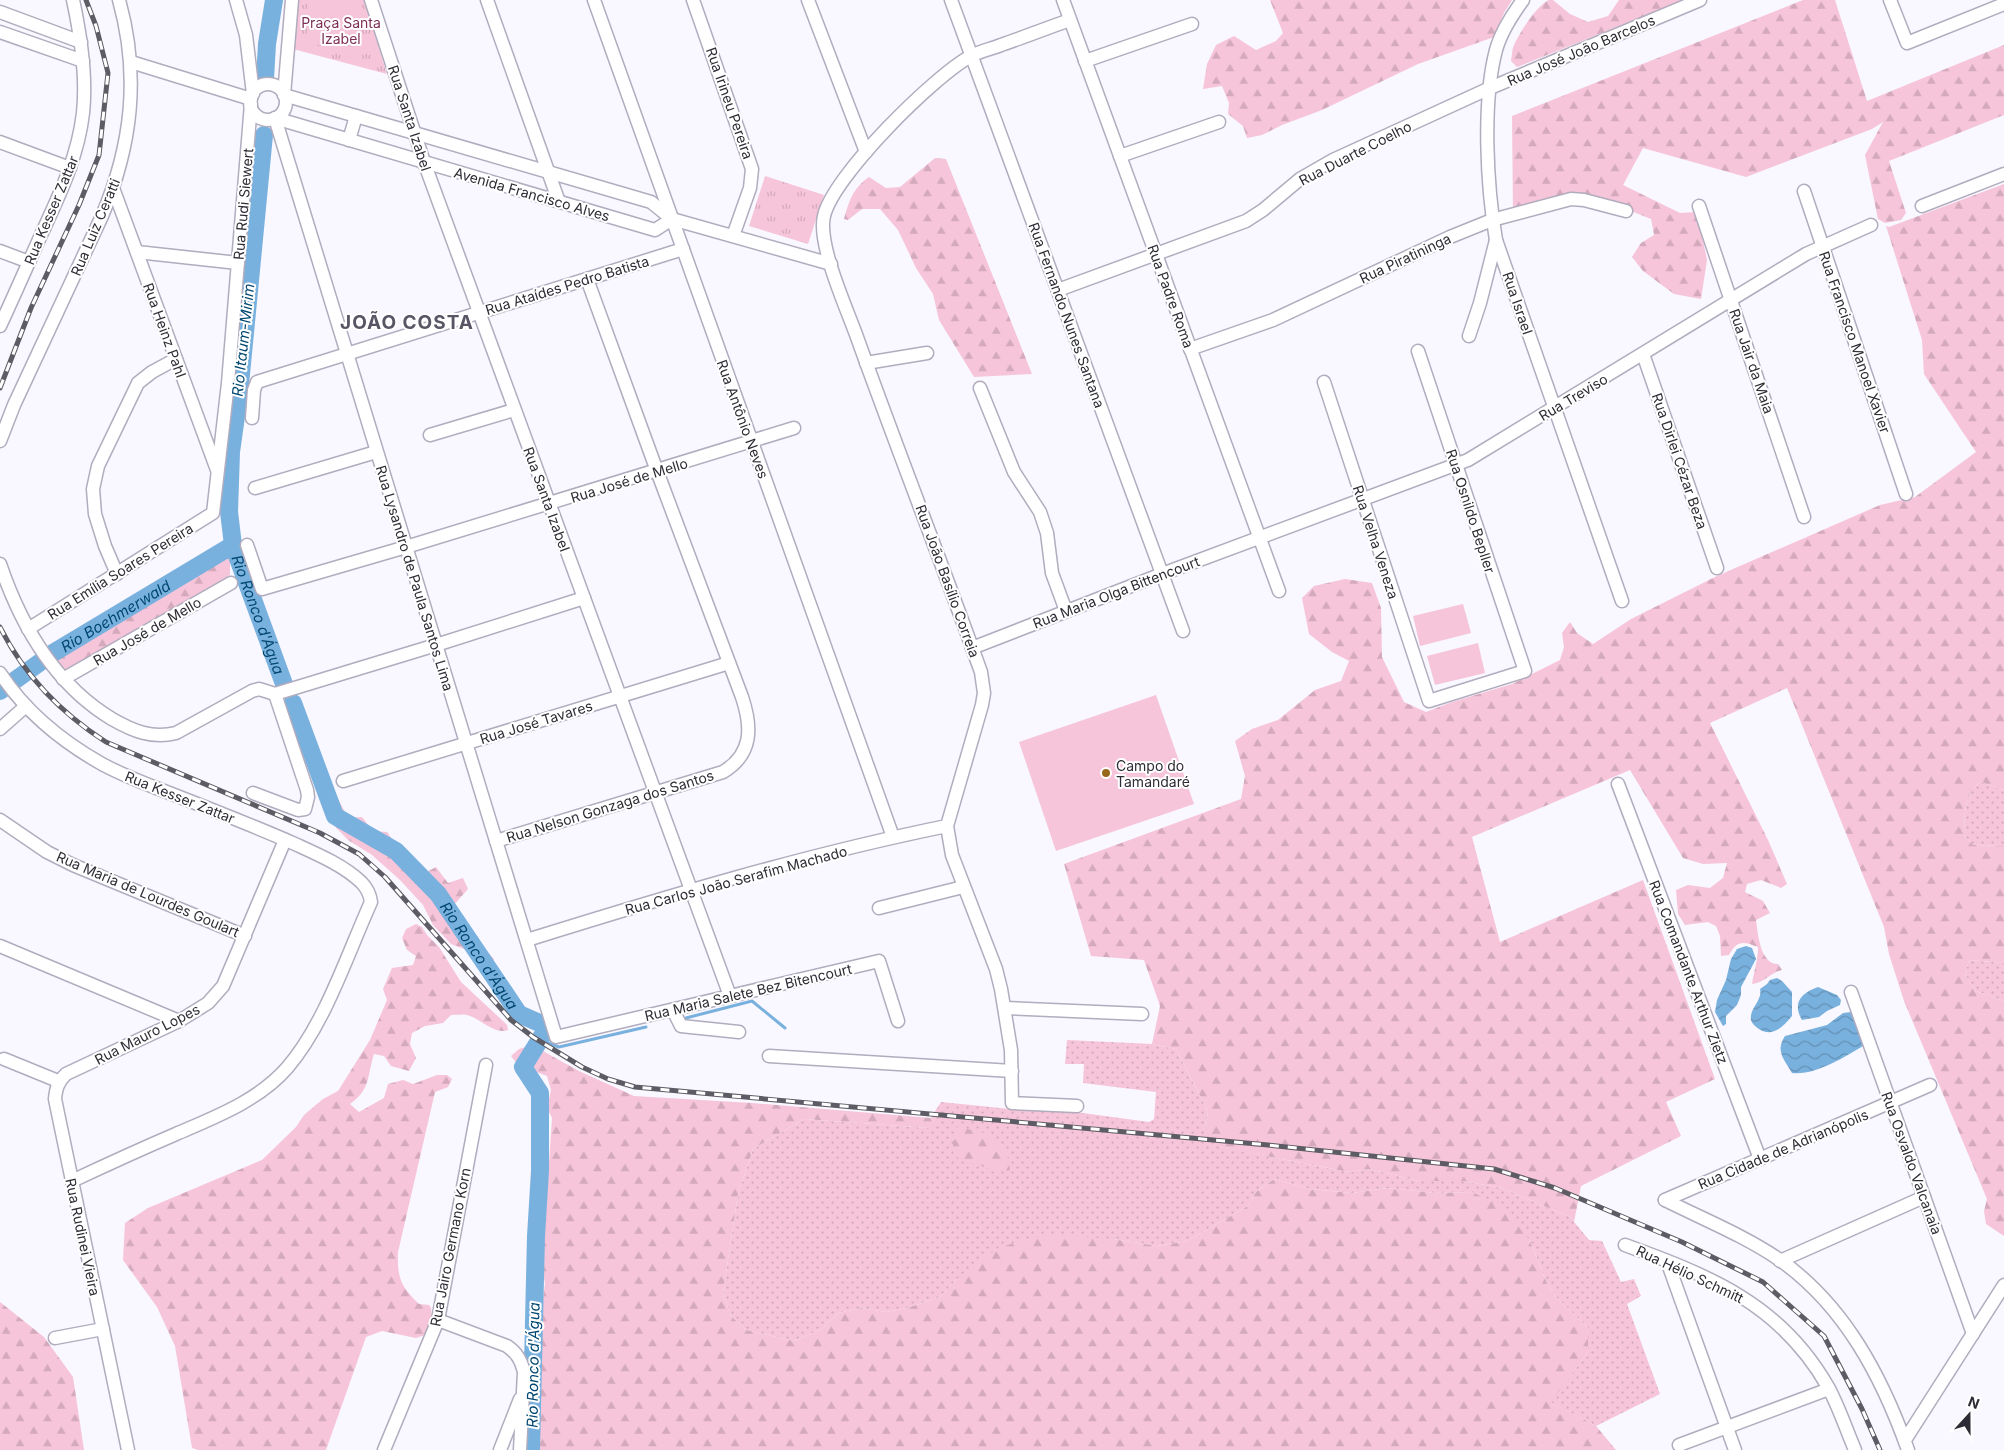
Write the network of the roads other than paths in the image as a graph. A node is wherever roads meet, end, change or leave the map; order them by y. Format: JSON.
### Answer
{"nodes":[{"id":1,"x":73,"y":0,"type":"edge"},
{"id":2,"x":119,"y":0,"type":"edge"},
{"id":3,"x":236,"y":0,"type":"edge"},
{"id":4,"x":292,"y":0,"type":"edge"},
{"id":5,"x":372,"y":0,"type":"edge"},
{"id":6,"x":487,"y":0,"type":"edge"},
{"id":7,"x":594,"y":0,"type":"edge"},
{"id":8,"x":693,"y":0,"type":"edge"},
{"id":9,"x":808,"y":0,"type":"edge"},
{"id":10,"x":951,"y":0,"type":"edge"},
{"id":11,"x":1063,"y":0,"type":"edge"},
{"id":12,"x":1524,"y":0,"type":"edge"},
{"id":13,"x":1700,"y":0,"type":"edge"},
{"id":14,"x":1890,"y":0,"type":"edge"},
{"id":15,"x":2004,"y":4,"type":"edge"},
{"id":16,"x":0,"y":12,"type":"edge"},
{"id":17,"x":1070,"y":20,"type":"junction"},
{"id":18,"x":1192,"y":24,"type":"dead end"},
{"id":19,"x":0,"y":32,"type":"edge"},
{"id":20,"x":60,"y":34,"type":"junction"},
{"id":21,"x":81,"y":42,"type":"junction"},
{"id":22,"x":53,"y":52,"type":"junction"},
{"id":23,"x":971,"y":56,"type":"junction"},
{"id":24,"x":83,"y":61,"type":"junction"},
{"id":25,"x":1085,"y":61,"type":"junction"},
{"id":26,"x":131,"y":62,"type":"junction"},
{"id":27,"x":1490,"y":88,"type":"junction"},
{"id":28,"x":284,"y":95,"type":"junction"},
{"id":29,"x":251,"y":99,"type":"junction"},
{"id":30,"x":356,"y":116,"type":"junction"},
{"id":31,"x":275,"y":118,"type":"junction"},
{"id":32,"x":1219,"y":122,"type":"dead end"},
{"id":33,"x":414,"y":132,"type":"junction"},
{"id":34,"x":349,"y":140,"type":"junction"},
{"id":35,"x":0,"y":142,"type":"edge"},
{"id":36,"x":866,"y":152,"type":"junction"},
{"id":37,"x":1120,"y":156,"type":"junction"},
{"id":38,"x":424,"y":162,"type":"junction"},
{"id":39,"x":70,"y":168,"type":"junction"},
{"id":40,"x":548,"y":172,"type":"junction"},
{"id":41,"x":2004,"y":174,"type":"edge"},
{"id":42,"x":113,"y":188,"type":"junction"},
{"id":43,"x":1804,"y":190,"type":"dead end"},
{"id":44,"x":559,"y":202,"type":"junction"},
{"id":45,"x":1699,"y":206,"type":"dead end"},
{"id":46,"x":1922,"y":206,"type":"dead end"},
{"id":47,"x":1626,"y":211,"type":"dead end"},
{"id":48,"x":672,"y":219,"type":"junction"},
{"id":49,"x":1492,"y":220,"type":"junction"},
{"id":50,"x":1871,"y":225,"type":"dead end"},
{"id":51,"x":733,"y":236,"type":"junction"},
{"id":52,"x":1496,"y":240,"type":"junction"},
{"id":53,"x":1823,"y":246,"type":"junction"},
{"id":54,"x":683,"y":249,"type":"junction"},
{"id":55,"x":0,"y":252,"type":"edge"},
{"id":56,"x":137,"y":252,"type":"junction"},
{"id":57,"x":1155,"y":254,"type":"junction"},
{"id":58,"x":29,"y":262,"type":"junction"},
{"id":59,"x":238,"y":263,"type":"junction"},
{"id":60,"x":831,"y":264,"type":"junction"},
{"id":61,"x":588,"y":279,"type":"junction"},
{"id":62,"x":1058,"y":290,"type":"junction"},
{"id":63,"x":1731,"y":300,"type":"junction"},
{"id":64,"x":478,"y":313,"type":"junction"},
{"id":65,"x":0,"y":326,"type":"edge"},
{"id":66,"x":1469,"y":336,"type":"dead end"},
{"id":67,"x":1190,"y":349,"type":"junction"},
{"id":68,"x":1418,"y":351,"type":"dead end"},
{"id":69,"x":927,"y":353,"type":"dead end"},
{"id":70,"x":1643,"y":354,"type":"junction"},
{"id":71,"x":346,"y":355,"type":"junction"},
{"id":72,"x":176,"y":359,"type":"junction"},
{"id":73,"x":866,"y":363,"type":"junction"},
{"id":74,"x":1324,"y":382,"type":"dead end"},
{"id":75,"x":980,"y":388,"type":"dead end"},
{"id":76,"x":1554,"y":408,"type":"junction"},
{"id":77,"x":514,"y":410,"type":"junction"},
{"id":78,"x":252,"y":418,"type":"dead end"},
{"id":79,"x":794,"y":428,"type":"dead end"},
{"id":80,"x":430,"y":435,"type":"dead end"},
{"id":81,"x":0,"y":441,"type":"edge"},
{"id":82,"x":752,"y":442,"type":"junction"},
{"id":83,"x":376,"y":452,"type":"junction"},
{"id":84,"x":1456,"y":465,"type":"junction"},
{"id":85,"x":218,"y":471,"type":"junction"},
{"id":86,"x":657,"y":471,"type":"junction"},
{"id":87,"x":255,"y":488,"type":"dead end"},
{"id":88,"x":1906,"y":494,"type":"dead end"},
{"id":89,"x":1362,"y":500,"type":"junction"},
{"id":90,"x":549,"y":504,"type":"junction"},
{"id":91,"x":213,"y":513,"type":"joint"},
{"id":92,"x":1804,"y":517,"type":"dead end"},
{"id":93,"x":1259,"y":538,"type":"junction"},
{"id":94,"x":247,"y":545,"type":"dead end"},
{"id":95,"x":406,"y":548,"type":"junction"},
{"id":96,"x":0,"y":564,"type":"edge"},
{"id":97,"x":1717,"y":568,"type":"dead end"},
{"id":98,"x":117,"y":574,"type":"junction"},
{"id":99,"x":1162,"y":574,"type":"junction"},
{"id":100,"x":231,"y":583,"type":"dead end"},
{"id":101,"x":1279,"y":591,"type":"dead end"},
{"id":102,"x":584,"y":598,"type":"junction"},
{"id":103,"x":1622,"y":601,"type":"dead end"},
{"id":104,"x":1066,"y":611,"type":"junction"},
{"id":105,"x":28,"y":629,"type":"junction"},
{"id":106,"x":1183,"y":631,"type":"dead end"},
{"id":107,"x":436,"y":646,"type":"junction"},
{"id":108,"x":972,"y":648,"type":"junction"},
{"id":109,"x":729,"y":663,"type":"junction"},
{"id":110,"x":1,"y":675,"type":"edge"},
{"id":111,"x":63,"y":679,"type":"junction"},
{"id":112,"x":275,"y":694,"type":"junction"},
{"id":113,"x":620,"y":696,"type":"junction"},
{"id":114,"x":1429,"y":701,"type":"joint"},
{"id":115,"x":26,"y":706,"type":"junction"},
{"id":116,"x":0,"y":729,"type":"edge"},
{"id":117,"x":466,"y":744,"type":"junction"},
{"id":118,"x":343,"y":781,"type":"dead end"},
{"id":119,"x":1618,"y":784,"type":"dead end"},
{"id":120,"x":655,"y":792,"type":"junction"},
{"id":121,"x":253,"y":793,"type":"dead end"},
{"id":122,"x":0,"y":820,"type":"edge"},
{"id":123,"x":947,"y":826,"type":"junction"},
{"id":124,"x":893,"y":837,"type":"junction"},
{"id":125,"x":285,"y":840,"type":"junction"},
{"id":126,"x":496,"y":842,"type":"junction"},
{"id":127,"x":963,"y":887,"type":"junction"},
{"id":128,"x":691,"y":890,"type":"junction"},
{"id":129,"x":879,"y":908,"type":"dead end"},
{"id":130,"x":245,"y":936,"type":"junction"},
{"id":131,"x":527,"y":940,"type":"junction"},
{"id":132,"x":0,"y":946,"type":"edge"},
{"id":133,"x":1852,"y":992,"type":"dead end"},
{"id":134,"x":730,"y":996,"type":"junction"},
{"id":135,"x":1005,"y":1008,"type":"junction"},
{"id":136,"x":673,"y":1010,"type":"junction"},
{"id":137,"x":1142,"y":1014,"type":"dead end"},
{"id":138,"x":179,"y":1021,"type":"junction"},
{"id":139,"x":898,"y":1021,"type":"dead end"},
{"id":140,"x":739,"y":1032,"type":"dead end"},
{"id":141,"x":556,"y":1037,"type":"joint"},
{"id":142,"x":770,"y":1056,"type":"dead end"},
{"id":143,"x":4,"y":1059,"type":"dead end"},
{"id":144,"x":486,"y":1065,"type":"dead end"},
{"id":145,"x":1012,"y":1071,"type":"junction"},
{"id":146,"x":58,"y":1082,"type":"junction"},
{"id":147,"x":1930,"y":1085,"type":"dead end"},
{"id":148,"x":1891,"y":1102,"type":"junction"},
{"id":149,"x":1077,"y":1106,"type":"dead end"},
{"id":150,"x":1760,"y":1159,"type":"junction"},
{"id":151,"x":72,"y":1180,"type":"junction"},
{"id":152,"x":1924,"y":1197,"type":"junction"},
{"id":153,"x":1625,"y":1244,"type":"dead end"},
{"id":154,"x":1780,"y":1260,"type":"junction"},
{"id":155,"x":1667,"y":1261,"type":"junction"},
{"id":156,"x":2004,"y":1285,"type":"edge"},
{"id":157,"x":438,"y":1320,"type":"junction"},
{"id":158,"x":103,"y":1329,"type":"junction"},
{"id":159,"x":1973,"y":1334,"type":"junction"},
{"id":160,"x":55,"y":1338,"type":"dead end"},
{"id":161,"x":1829,"y":1389,"type":"junction"},
{"id":162,"x":524,"y":1390,"type":"junction"},
{"id":163,"x":1726,"y":1427,"type":"junction"},
{"id":164,"x":1679,"y":1445,"type":"dead end"},
{"id":165,"x":1907,"y":1445,"type":"edge"},
{"id":166,"x":128,"y":1450,"type":"edge"},
{"id":167,"x":384,"y":1450,"type":"edge"},
{"id":168,"x":500,"y":1450,"type":"edge"},
{"id":169,"x":520,"y":1450,"type":"edge"},
{"id":170,"x":1735,"y":1450,"type":"edge"},
{"id":171,"x":1855,"y":1450,"type":"edge"}],
"edges":[{"from":1,"to":21,"type":"street","name":"Rua Kesser Zattar"},
{"from":2,"to":26,"type":"street","name":"Rua Luiz Ceratti"},
{"from":3,"to":29,"type":"street"},
{"from":4,"to":28,"type":"street"},
{"from":5,"to":33,"type":"street","name":"Rua Santa Izabel"},
{"from":6,"to":40,"type":"street"},
{"from":7,"to":48,"type":"street","name":"Rua Antônio Neves"},
{"from":8,"to":51,"type":"street","name":"Rua Irineu Pereira"},
{"from":9,"to":36,"type":"street"},
{"from":10,"to":23,"type":"street","name":"Rua Fernando Nunes Santana"},
{"from":11,"to":17,"type":"street","name":"Rua Padre Roma"},
{"from":12,"to":27,"type":"street","name":"Rua Israel"},
{"from":13,"to":27,"type":"street","name":"Rua José João Barcelos"},
{"from":14,"to":15,"type":"street"},
{"from":16,"to":20,"type":"street"},
{"from":17,"to":23,"type":"street","name":"Rua João Basílio Correia"},
{"from":17,"to":25,"type":"street","name":"Rua Padre Roma"},
{"from":18,"to":25,"type":"street"},
{"from":19,"to":22,"type":"street"},
{"from":20,"to":21,"type":"street"},
{"from":20,"to":22,"type":"street"},
{"from":21,"to":24,"type":"street","name":"Rua Kesser Zattar"},
{"from":22,"to":24,"type":"street"},
{"from":23,"to":36,"type":"street","name":"Rua João Basílio Correia"},
{"from":23,"to":62,"type":"street","name":"Rua Fernando Nunes Santana"},
{"from":24,"to":39,"type":"street","name":"Rua Kesser Zattar"},
{"from":25,"to":37,"type":"street","name":"Rua Padre Roma"},
{"from":26,"to":29,"type":"street"},
{"from":26,"to":42,"type":"street","name":"Rua Luiz Ceratti"},
{"from":27,"to":49,"type":"street","name":"Rua Israel"},
{"from":27,"to":57,"type":"street","name":"Rua Duarte Coelho"},
{"from":28,"to":29,"type":"street"},
{"from":28,"to":30,"type":"street","name":"Avenida Francisco Alves"},
{"from":28,"to":31,"type":"street"},
{"from":29,"to":31,"type":"street"},
{"from":29,"to":59,"type":"street","name":"Rua Rudi Siewert"},
{"from":30,"to":33,"type":"street","name":"Avenida Francisco Alves"},
{"from":30,"to":34,"type":"street"},
{"from":31,"to":34,"type":"street","name":"Avenida Francisco Alves"},
{"from":31,"to":71,"type":"street","name":"Rua Lysandro de Paula Santos Lima"},
{"from":32,"to":37,"type":"street"},
{"from":33,"to":38,"type":"street","name":"Rua Santa Izabel"},
{"from":33,"to":40,"type":"street","name":"Avenida Francisco Alves"},
{"from":34,"to":38,"type":"street","name":"Avenida Francisco Alves"},
{"from":35,"to":39,"type":"street"},
{"from":36,"to":60,"type":"street","name":"Rua João Basílio Correia"},
{"from":37,"to":57,"type":"street","name":"Rua Padre Roma"},
{"from":38,"to":44,"type":"street","name":"Avenida Francisco Alves"},
{"from":38,"to":64,"type":"street","name":"Rua Santa Izabel"},
{"from":39,"to":58,"type":"street","name":"Rua Kesser Zattar"},
{"from":40,"to":44,"type":"street"},
{"from":40,"to":48,"type":"street","name":"Avenida Francisco Alves"},
{"from":41,"to":46,"type":"street"},
{"from":42,"to":56,"type":"street","name":"Rua Heinz Pahl"},
{"from":42,"to":81,"type":"street","name":"Rua Luiz Ceratti"},
{"from":43,"to":53,"type":"street","name":"Rua Francisco Manoel Xavier"},
{"from":44,"to":48,"type":"street","name":"Avenida Francisco Alves"},
{"from":45,"to":63,"type":"street","name":"Rua Jair da Maia"},
{"from":47,"to":49,"type":"street","name":"Rua Piratininga"},
{"from":48,"to":51,"type":"street","name":"Avenida Francisco Alves"},
{"from":48,"to":54,"type":"street","name":"Rua Antônio Neves"},
{"from":49,"to":52,"type":"street","name":"Rua Israel"},
{"from":49,"to":67,"type":"street","name":"Rua Piratininga"},
{"from":50,"to":53,"type":"street","name":"Rua Treviso"},
{"from":51,"to":60,"type":"street","name":"Avenida Francisco Alves"},
{"from":52,"to":66,"type":"street"},
{"from":52,"to":76,"type":"street","name":"Rua Israel"},
{"from":53,"to":63,"type":"street","name":"Rua Treviso"},
{"from":53,"to":88,"type":"street","name":"Rua Francisco Manoel Xavier"},
{"from":54,"to":61,"type":"street","name":"Rua Ataídes Pedro Batista"},
{"from":54,"to":82,"type":"street","name":"Rua Antônio Neves"},
{"from":55,"to":58,"type":"street"},
{"from":56,"to":59,"type":"street"},
{"from":56,"to":72,"type":"street","name":"Rua Heinz Pahl"},
{"from":57,"to":62,"type":"street","name":"Rua Duarte Coelho"},
{"from":57,"to":67,"type":"street","name":"Rua Padre Roma"},
{"from":58,"to":65,"type":"street","name":"Rua Kesser Zattar"},
{"from":59,"to":85,"type":"street","name":"Rua Rudi Siewert"},
{"from":60,"to":73,"type":"street","name":"Rua João Basílio Correia"},
{"from":61,"to":64,"type":"street","name":"Rua Ataídes Pedro Batista"},
{"from":61,"to":86,"type":"street"},
{"from":62,"to":99,"type":"street","name":"Rua Fernando Nunes Santana"},
{"from":63,"to":70,"type":"street","name":"Rua Treviso"},
{"from":63,"to":92,"type":"street","name":"Rua Jair da Maia"},
{"from":64,"to":71,"type":"street","name":"Rua Ataídes Pedro Batista"},
{"from":64,"to":77,"type":"street","name":"Rua Santa Izabel"},
{"from":67,"to":93,"type":"street","name":"Rua Padre Roma"},
{"from":68,"to":84,"type":"street","name":"Rua Osnildo Bepller"},
{"from":69,"to":73,"type":"street"},
{"from":70,"to":76,"type":"street","name":"Rua Treviso"},
{"from":70,"to":97,"type":"street","name":"Rua Dirlei Cézar Beza"},
{"from":71,"to":78,"type":"street","name":"Rua Ataídes Pedro Batista"},
{"from":71,"to":83,"type":"street","name":"Rua Lysandro de Paula Santos Lima"},
{"from":72,"to":85,"type":"street","name":"Rua Heinz Pahl"},
{"from":72,"to":98,"type":"street"},
{"from":73,"to":108,"type":"street","name":"Rua João Basílio Correia"},
{"from":74,"to":89,"type":"street","name":"Rua Velha Veneza"},
{"from":75,"to":104,"type":"street"},
{"from":76,"to":84,"type":"street","name":"Rua Treviso"},
{"from":76,"to":103,"type":"street","name":"Rua Israel"},
{"from":77,"to":80,"type":"street"},
{"from":77,"to":90,"type":"street","name":"Rua Santa Izabel"},
{"from":79,"to":82,"type":"street","name":"Rua José de Mello"},
{"from":82,"to":86,"type":"street","name":"Rua José de Mello"},
{"from":82,"to":124,"type":"street","name":"Rua Antônio Neves"},
{"from":83,"to":87,"type":"street"},
{"from":83,"to":95,"type":"street","name":"Rua Lysandro de Paula Santos Lima"},
{"from":84,"to":89,"type":"street","name":"Rua Treviso"},
{"from":84,"to":114,"type":"street","name":"Rua Osnildo Bepller"},
{"from":85,"to":91,"type":"street","name":"Rua Rudi Siewert"},
{"from":86,"to":90,"type":"street","name":"Rua José de Mello"},
{"from":86,"to":109,"type":"street"},
{"from":89,"to":93,"type":"street","name":"Rua Treviso"},
{"from":89,"to":114,"type":"street","name":"Rua Velha Veneza"},
{"from":90,"to":95,"type":"street","name":"Rua José de Mello"},
{"from":90,"to":102,"type":"street","name":"Rua Santa Izabel"},
{"from":91,"to":98,"type":"street","name":"Rua Emília Soares Pereira"},
{"from":93,"to":99,"type":"street","name":"Rua Maria Olga Bittencourt"},
{"from":93,"to":101,"type":"street","name":"Rua Padre Roma"},
{"from":94,"to":95,"type":"street","name":"Rua José de Mello"},
{"from":95,"to":107,"type":"street","name":"Rua Lysandro de Paula Santos Lima"},
{"from":96,"to":105,"type":"street"},
{"from":98,"to":105,"type":"street","name":"Rua Emília Soares Pereira"},
{"from":99,"to":104,"type":"street","name":"Rua Maria Olga Bittencourt"},
{"from":99,"to":106,"type":"street","name":"Rua Fernando Nunes Santana"},
{"from":100,"to":111,"type":"street","name":"Rua José de Mello"},
{"from":102,"to":107,"type":"street"},
{"from":102,"to":113,"type":"street","name":"Rua Santa Izabel"},
{"from":104,"to":108,"type":"street","name":"Rua Maria Olga Bittencourt"},
{"from":105,"to":111,"type":"street"},
{"from":107,"to":112,"type":"street"},
{"from":107,"to":117,"type":"street","name":"Rua Lysandro de Paula Santos Lima"},
{"from":108,"to":123,"type":"street","name":"Rua João Basílio Correia"},
{"from":109,"to":113,"type":"street","name":"Rua José Tavares"},
{"from":109,"to":120,"type":"street","name":"Rua Nelson Gonzaga dos Santos"},
{"from":110,"to":115,"type":"street","name":"Rua Kesser Zattar"},
{"from":111,"to":112,"type":"street"},
{"from":112,"to":121,"type":"street"},
{"from":113,"to":117,"type":"street","name":"Rua José Tavares"},
{"from":113,"to":120,"type":"street","name":"Rua Santa Izabel"},
{"from":115,"to":116,"type":"street"},
{"from":115,"to":125,"type":"street","name":"Rua Kesser Zattar"},
{"from":117,"to":118,"type":"street","name":"Rua José Tavares"},
{"from":117,"to":126,"type":"street","name":"Rua Lysandro de Paula Santos Lima"},
{"from":119,"to":150,"type":"street","name":"Rua Comandante Arthur Zietz"},
{"from":120,"to":126,"type":"street","name":"Rua Nelson Gonzaga dos Santos"},
{"from":120,"to":128,"type":"street","name":"Rua Santa Izabel"},
{"from":122,"to":130,"type":"street","name":"Rua Maria de Lourdes Goulart"},
{"from":123,"to":124,"type":"street","name":"Rua Carlos João Serafim Machado"},
{"from":123,"to":127,"type":"street","name":"Rua João Basílio Correia"},
{"from":124,"to":128,"type":"street","name":"Rua Carlos João Serafim Machado"},
{"from":125,"to":130,"type":"street","name":"Rua Mauro Lopes"},
{"from":125,"to":151,"type":"street","name":"Rua Kesser Zattar"},
{"from":126,"to":131,"type":"street","name":"Rua Lysandro de Paula Santos Lima"},
{"from":127,"to":129,"type":"street"},
{"from":127,"to":135,"type":"street","name":"Rua João Basílio Correia"},
{"from":128,"to":131,"type":"street","name":"Rua Carlos João Serafim Machado"},
{"from":128,"to":134,"type":"street","name":"Rua Santa Izabel"},
{"from":130,"to":138,"type":"street","name":"Rua Mauro Lopes"},
{"from":131,"to":141,"type":"street","name":"Rua Lysandro de Paula Santos Lima"},
{"from":132,"to":138,"type":"street"},
{"from":133,"to":148,"type":"street","name":"Rua Osvaldo Valcanaia"},
{"from":134,"to":136,"type":"street","name":"Rua Maria Salete Bez Bitencourt"},
{"from":134,"to":139,"type":"street","name":"Rua Maria Salete Bez Bitencourt"},
{"from":135,"to":137,"type":"street"},
{"from":135,"to":145,"type":"street","name":"Rua João Basílio Correia"},
{"from":136,"to":140,"type":"street"},
{"from":136,"to":141,"type":"street","name":"Rua Maria Salete Bez Bitencourt"},
{"from":138,"to":146,"type":"street","name":"Rua Mauro Lopes"},
{"from":142,"to":145,"type":"street"},
{"from":143,"to":146,"type":"street"},
{"from":144,"to":157,"type":"street","name":"Rua Jairo Germano Korn"},
{"from":145,"to":149,"type":"street","name":"Rua João Basílio Correia"},
{"from":146,"to":151,"type":"street","name":"Rua Rudinei Vieira"},
{"from":147,"to":148,"type":"street","name":"Rua Cidade de Adrianópolis"},
{"from":148,"to":150,"type":"street","name":"Rua Cidade de Adrianópolis"},
{"from":148,"to":152,"type":"street","name":"Rua Osvaldo Valcanaia"},
{"from":150,"to":154,"type":"street","name":"Rua Cidade de Adrianópolis"},
{"from":151,"to":158,"type":"street","name":"Rua Rudinei Vieira"},
{"from":152,"to":154,"type":"street"},
{"from":152,"to":159,"type":"street","name":"Rua Osvaldo Valcanaia"},
{"from":153,"to":155,"type":"street","name":"Rua Hélio Schmitt"},
{"from":154,"to":165,"type":"street"},
{"from":155,"to":161,"type":"street","name":"Rua Hélio Schmitt"},
{"from":155,"to":163,"type":"street"},
{"from":156,"to":159,"type":"street"},
{"from":157,"to":162,"type":"street"},
{"from":157,"to":167,"type":"street","name":"Rua Jairo Germano Korn"},
{"from":158,"to":160,"type":"street"},
{"from":158,"to":166,"type":"street","name":"Rua Rudinei Vieira"},
{"from":159,"to":165,"type":"street"},
{"from":161,"to":163,"type":"street"},
{"from":161,"to":171,"type":"street","name":"Rua Hélio Schmitt"},
{"from":162,"to":168,"type":"street"},
{"from":162,"to":169,"type":"street"},
{"from":163,"to":164,"type":"street"},
{"from":163,"to":170,"type":"street"}]}
